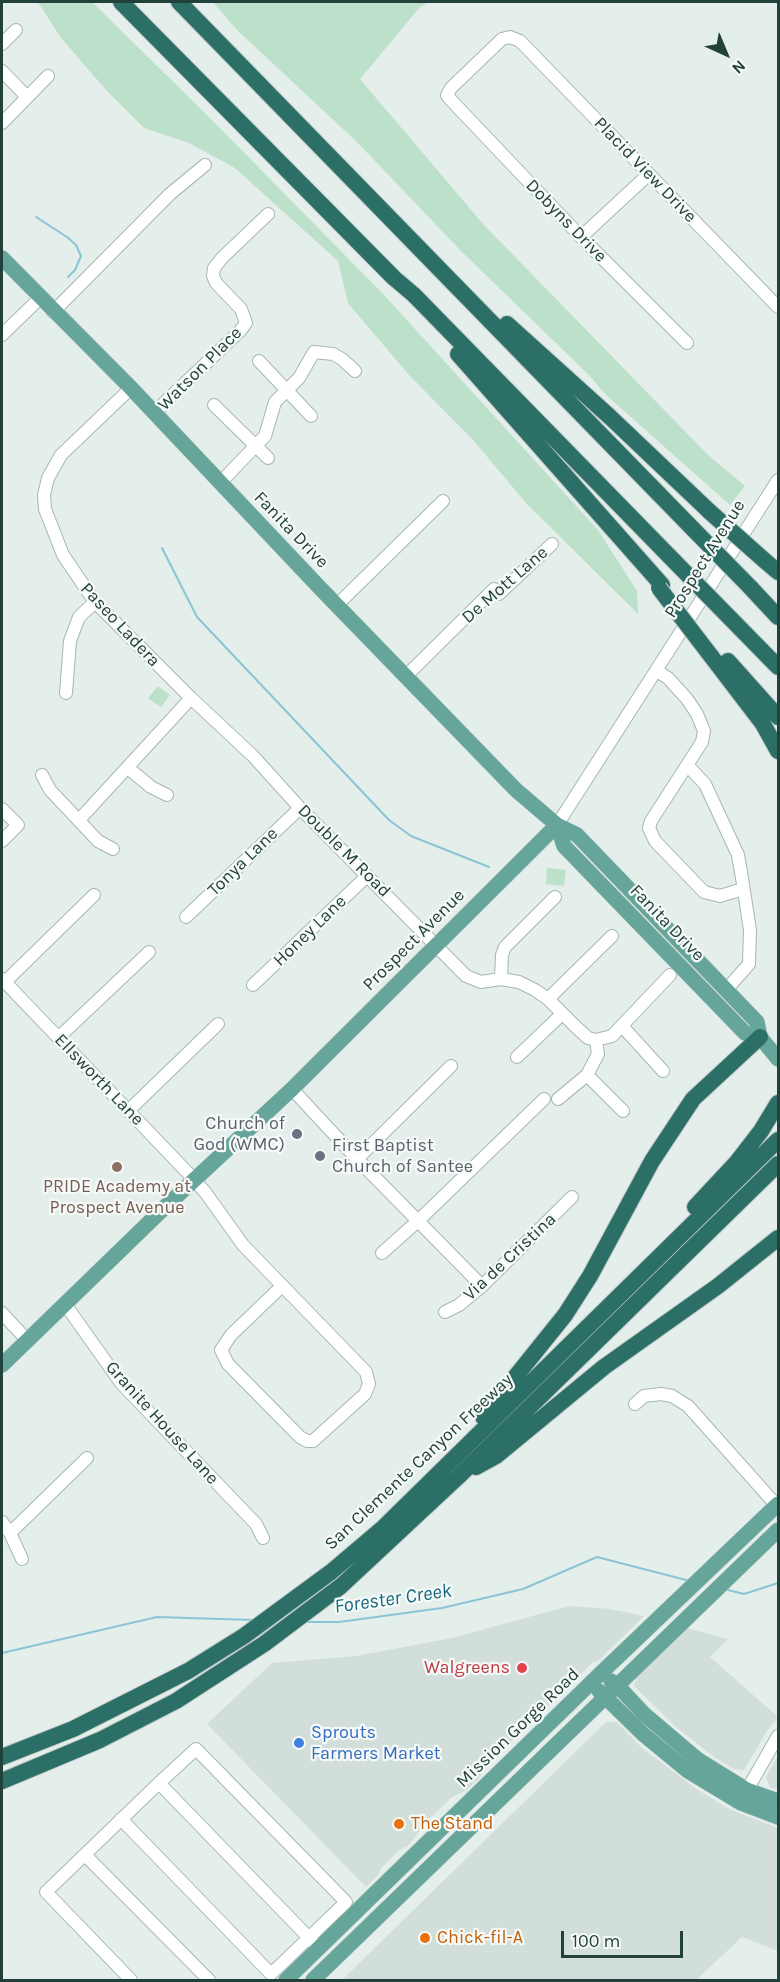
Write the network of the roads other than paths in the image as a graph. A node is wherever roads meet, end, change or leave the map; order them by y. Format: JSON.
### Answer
{"nodes":[{"id":1,"x":121,"y":2,"type":"edge"},
{"id":2,"x":179,"y":2,"type":"edge"},
{"id":3,"x":16,"y":30,"type":"dead end"},
{"id":4,"x":2,"y":44,"type":"edge"},
{"id":5,"x":2,"y":71,"type":"edge"},
{"id":6,"x":48,"y":76,"type":"dead end"},
{"id":7,"x":447,"y":95,"type":"joint"},
{"id":8,"x":27,"y":97,"type":"junction"},
{"id":9,"x":2,"y":123,"type":"edge"},
{"id":10,"x":205,"y":165,"type":"dead end"},
{"id":11,"x":649,"y":174,"type":"junction"},
{"id":12,"x":385,"y":212,"type":"junction"},
{"id":13,"x":268,"y":214,"type":"dead end"},
{"id":14,"x":580,"y":237,"type":"junction"},
{"id":15,"x":2,"y":258,"type":"edge"},
{"id":16,"x":394,"y":278,"type":"junction"},
{"id":17,"x":40,"y":298,"type":"junction"},
{"id":18,"x":778,"y":307,"type":"edge"},
{"id":19,"x":53,"y":312,"type":"junction"},
{"id":20,"x":2,"y":335,"type":"edge"},
{"id":21,"x":687,"y":344,"type":"dead end"},
{"id":22,"x":259,"y":362,"type":"dead end"},
{"id":23,"x":355,"y":371,"type":"dead end"},
{"id":24,"x":130,"y":388,"type":"junction"},
{"id":25,"x":286,"y":391,"type":"junction"},
{"id":26,"x":214,"y":405,"type":"dead end"},
{"id":27,"x":155,"y":414,"type":"junction"},
{"id":28,"x":311,"y":416,"type":"dead end"},
{"id":29,"x":255,"y":446,"type":"junction"},
{"id":30,"x":268,"y":458,"type":"dead end"},
{"id":31,"x":778,"y":480,"type":"edge"},
{"id":32,"x":220,"y":483,"type":"junction"},
{"id":33,"x":443,"y":501,"type":"dead end"},
{"id":34,"x":552,"y":544,"type":"dead end"},
{"id":35,"x":778,"y":572,"type":"edge"},
{"id":36,"x":661,"y":586,"type":"junction"},
{"id":37,"x":95,"y":602,"type":"junction"},
{"id":38,"x":337,"y":605,"type":"junction"},
{"id":39,"x":778,"y":617,"type":"edge"},
{"id":40,"x":778,"y":668,"type":"edge"},
{"id":41,"x":657,"y":671,"type":"junction"},
{"id":42,"x":406,"y":676,"type":"junction"},
{"id":43,"x":66,"y":693,"type":"dead end"},
{"id":44,"x":191,"y":698,"type":"junction"},
{"id":45,"x":778,"y":717,"type":"edge"},
{"id":46,"x":778,"y":751,"type":"edge"},
{"id":47,"x":253,"y":756,"type":"joint"},
{"id":48,"x":687,"y":765,"type":"junction"},
{"id":49,"x":129,"y":768,"type":"junction"},
{"id":50,"x":42,"y":775,"type":"dead end"},
{"id":51,"x":167,"y":795,"type":"dead end"},
{"id":52,"x":300,"y":808,"type":"junction"},
{"id":53,"x":2,"y":809,"type":"edge"},
{"id":54,"x":79,"y":820,"type":"junction"},
{"id":55,"x":557,"y":825,"type":"junction"},
{"id":56,"x":2,"y":841,"type":"edge"},
{"id":57,"x":113,"y":849,"type":"dead end"},
{"id":58,"x":367,"y":876,"type":"junction"},
{"id":59,"x":743,"y":889,"type":"junction"},
{"id":60,"x":94,"y":895,"type":"dead end"},
{"id":61,"x":555,"y":897,"type":"dead end"},
{"id":62,"x":186,"y":917,"type":"dead end"},
{"id":63,"x":612,"y":936,"type":"dead end"},
{"id":64,"x":435,"y":945,"type":"junction"},
{"id":65,"x":149,"y":952,"type":"dead end"},
{"id":66,"x":670,"y":975,"type":"dead end"},
{"id":67,"x":501,"y":979,"type":"junction"},
{"id":68,"x":3,"y":981,"type":"edge"},
{"id":69,"x":253,"y":985,"type":"dead end"},
{"id":70,"x":726,"y":990,"type":"junction"},
{"id":71,"x":548,"y":999,"type":"junction"},
{"id":72,"x":562,"y":1014,"type":"junction"},
{"id":73,"x":218,"y":1024,"type":"dead end"},
{"id":74,"x":622,"y":1026,"type":"junction"},
{"id":75,"x":760,"y":1037,"type":"junction"},
{"id":76,"x":58,"y":1038,"type":"junction"},
{"id":77,"x":596,"y":1040,"type":"junction"},
{"id":78,"x":517,"y":1057,"type":"dead end"},
{"id":79,"x":778,"y":1059,"type":"edge"},
{"id":80,"x":451,"y":1066,"type":"dead end"},
{"id":81,"x":663,"y":1071,"type":"dead end"},
{"id":82,"x":587,"y":1075,"type":"junction"},
{"id":83,"x":292,"y":1089,"type":"junction"},
{"id":84,"x":544,"y":1099,"type":"dead end"},
{"id":85,"x":558,"y":1099,"type":"dead end"},
{"id":86,"x":778,"y":1104,"type":"edge"},
{"id":87,"x":128,"y":1111,"type":"junction"},
{"id":88,"x":623,"y":1111,"type":"dead end"},
{"id":89,"x":778,"y":1140,"type":"edge"},
{"id":90,"x":357,"y":1159,"type":"junction"},
{"id":91,"x":778,"y":1164,"type":"edge"},
{"id":92,"x":195,"y":1181,"type":"junction"},
{"id":93,"x":572,"y":1197,"type":"dead end"},
{"id":94,"x":419,"y":1220,"type":"junction"},
{"id":95,"x":778,"y":1238,"type":"edge"},
{"id":96,"x":382,"y":1252,"type":"dead end"},
{"id":97,"x":282,"y":1286,"type":"junction"},
{"id":98,"x":482,"y":1286,"type":"junction"},
{"id":99,"x":64,"y":1304,"type":"junction"},
{"id":100,"x":446,"y":1312,"type":"dead end"},
{"id":101,"x":2,"y":1313,"type":"edge"},
{"id":102,"x":27,"y":1340,"type":"junction"},
{"id":103,"x":2,"y":1365,"type":"edge"},
{"id":104,"x":545,"y":1369,"type":"junction"},
{"id":105,"x":635,"y":1404,"type":"dead end"},
{"id":106,"x":87,"y":1458,"type":"dead end"},
{"id":107,"x":438,"y":1473,"type":"junction"},
{"id":108,"x":459,"y":1476,"type":"junction"},
{"id":109,"x":778,"y":1505,"type":"edge"},
{"id":110,"x":2,"y":1522,"type":"edge"},
{"id":111,"x":778,"y":1530,"type":"edge"},
{"id":112,"x":10,"y":1533,"type":"junction"},
{"id":113,"x":263,"y":1538,"type":"dead end"},
{"id":114,"x":22,"y":1559,"type":"dead end"},
{"id":115,"x":596,"y":1679,"type":"junction"},
{"id":116,"x":617,"y":1685,"type":"junction"},
{"id":117,"x":605,"y":1697,"type":"junction"},
{"id":118,"x":778,"y":1736,"type":"edge"},
{"id":119,"x":2,"y":1757,"type":"edge"},
{"id":120,"x":2,"y":1781,"type":"edge"},
{"id":121,"x":159,"y":1783,"type":"junction"},
{"id":122,"x":744,"y":1796,"type":"junction"},
{"id":123,"x":778,"y":1801,"type":"edge"},
{"id":124,"x":778,"y":1817,"type":"edge"},
{"id":125,"x":121,"y":1819,"type":"junction"},
{"id":126,"x":85,"y":1855,"type":"junction"},
{"id":127,"x":314,"y":1942,"type":"junction"},
{"id":128,"x":131,"y":1980,"type":"edge"},
{"id":129,"x":209,"y":1980,"type":"edge"},
{"id":130,"x":286,"y":1980,"type":"edge"},
{"id":131,"x":314,"y":1980,"type":"edge"}],
"edges":[{"from":1,"to":16,"type":"highway"},
{"from":2,"to":12,"type":"highway"},
{"from":3,"to":4,"type":"street"},
{"from":5,"to":8,"type":"street"},
{"from":6,"to":8,"type":"street"},
{"from":7,"to":11,"type":"street","name":"Placid View Drive"},
{"from":7,"to":14,"type":"street","name":"Dobyns Drive"},
{"from":8,"to":9,"type":"street"},
{"from":10,"to":19,"type":"street"},
{"from":11,"to":14,"type":"street"},
{"from":11,"to":18,"type":"street","name":"Placid View Drive"},
{"from":12,"to":35,"type":"highway","bridge":true},
{"from":12,"to":39,"type":"highway","bridge":true},
{"from":13,"to":27,"type":"street","name":"Watson Place"},
{"from":14,"to":21,"type":"street","name":"Dobyns Drive"},
{"from":15,"to":17,"type":"main road","name":"Fanita Drive"},
{"from":16,"to":36,"type":"highway"},
{"from":16,"to":40,"type":"highway","bridge":true},
{"from":17,"to":19,"type":"main road","name":"Fanita Drive"},
{"from":17,"to":20,"type":"street"},
{"from":19,"to":24,"type":"main road","name":"Fanita Drive"},
{"from":22,"to":25,"type":"street"},
{"from":23,"to":25,"type":"street"},
{"from":24,"to":27,"type":"main road","name":"Fanita Drive"},
{"from":24,"to":37,"type":"street","name":"Paseo Ladera"},
{"from":25,"to":28,"type":"street"},
{"from":25,"to":29,"type":"street"},
{"from":26,"to":29,"type":"street"},
{"from":27,"to":32,"type":"main road","name":"Fanita Drive"},
{"from":29,"to":30,"type":"street"},
{"from":29,"to":32,"type":"street"},
{"from":31,"to":41,"type":"street","name":"Prospect Avenue"},
{"from":32,"to":38,"type":"main road","name":"Fanita Drive"},
{"from":33,"to":38,"type":"street"},
{"from":34,"to":42,"type":"street","name":"De Mott Lane"},
{"from":36,"to":45,"type":"highway"},
{"from":36,"to":46,"type":"highway","bridge":true},
{"from":37,"to":43,"type":"street"},
{"from":37,"to":44,"type":"street","name":"Paseo Ladera"},
{"from":38,"to":42,"type":"main road","name":"Fanita Drive"},
{"from":41,"to":48,"type":"street"},
{"from":41,"to":55,"type":"street","name":"Prospect Avenue"},
{"from":42,"to":55,"type":"main road","name":"Fanita Drive"},
{"from":44,"to":47,"type":"street","name":"Paseo Ladera"},
{"from":44,"to":49,"type":"street"},
{"from":47,"to":52,"type":"street","name":"Double M Road"},
{"from":48,"to":59,"type":"street"},
{"from":48,"to":59,"type":"street"},
{"from":49,"to":51,"type":"street"},
{"from":49,"to":54,"type":"street"},
{"from":50,"to":54,"type":"street"},
{"from":52,"to":58,"type":"street","name":"Double M Road"},
{"from":52,"to":62,"type":"street","name":"Tonya Lane"},
{"from":53,"to":56,"type":"street"},
{"from":54,"to":57,"type":"street"},
{"from":55,"to":64,"type":"main road","name":"Prospect Avenue"},
{"from":55,"to":70,"type":"main road","name":"Fanita Drive"},
{"from":55,"to":75,"type":"main road","name":"Fanita Drive"},
{"from":58,"to":64,"type":"street","name":"Double M Road"},
{"from":58,"to":69,"type":"street","name":"Honey Lane"},
{"from":59,"to":70,"type":"street"},
{"from":60,"to":68,"type":"street"},
{"from":61,"to":67,"type":"street"},
{"from":63,"to":71,"type":"street"},
{"from":64,"to":67,"type":"street","name":"Double M Road"},
{"from":64,"to":83,"type":"main road","name":"Prospect Avenue"},
{"from":65,"to":76,"type":"street"},
{"from":66,"to":74,"type":"street"},
{"from":67,"to":71,"type":"street","name":"Double M Road"},
{"from":68,"to":76,"type":"street","name":"Ellsworth Lane"},
{"from":70,"to":75,"type":"main road","name":"Fanita Drive"},
{"from":71,"to":72,"type":"street","name":"Double M Road"},
{"from":72,"to":77,"type":"street","name":"Double M Road"},
{"from":72,"to":78,"type":"street"},
{"from":73,"to":87,"type":"street"},
{"from":74,"to":77,"type":"street"},
{"from":74,"to":81,"type":"street"},
{"from":75,"to":79,"type":"main road","name":"Fanita Drive"},
{"from":75,"to":107,"type":"highway"},
{"from":76,"to":87,"type":"street","name":"Ellsworth Lane"},
{"from":77,"to":82,"type":"street"},
{"from":80,"to":90,"type":"street"},
{"from":82,"to":85,"type":"street"},
{"from":82,"to":88,"type":"street"},
{"from":83,"to":90,"type":"street"},
{"from":83,"to":92,"type":"main road","name":"Prospect Avenue"},
{"from":84,"to":94,"type":"street"},
{"from":86,"to":104,"type":"highway"},
{"from":87,"to":92,"type":"street","name":"Ellsworth Lane"},
{"from":89,"to":104,"type":"highway","name":"San Clemente Canyon Freeway"},
{"from":90,"to":94,"type":"street"},
{"from":91,"to":108,"type":"highway","name":"San Clemente Canyon Freeway"},
{"from":92,"to":97,"type":"street","name":"Ellsworth Lane"},
{"from":92,"to":99,"type":"main road","name":"Prospect Avenue"},
{"from":93,"to":98,"type":"street","name":"Via de Cristina"},
{"from":94,"to":96,"type":"street"},
{"from":94,"to":98,"type":"street"},
{"from":95,"to":108,"type":"highway"},
{"from":97,"to":97,"type":"street","name":"Ellsworth Lane"},
{"from":98,"to":100,"type":"street","name":"Via de Cristina"},
{"from":99,"to":102,"type":"main road","name":"Prospect Avenue"},
{"from":99,"to":113,"type":"street","name":"Granite House Lane"},
{"from":101,"to":102,"type":"street"},
{"from":102,"to":103,"type":"main road","name":"Prospect Avenue"},
{"from":104,"to":107,"type":"highway","name":"San Clemente Canyon Freeway"},
{"from":105,"to":109,"type":"street"},
{"from":106,"to":112,"type":"street"},
{"from":107,"to":119,"type":"highway","name":"San Clemente Canyon Freeway"},
{"from":108,"to":120,"type":"highway","name":"San Clemente Canyon Freeway"},
{"from":109,"to":115,"type":"main road","name":"Mission Gorge Road"},
{"from":110,"to":112,"type":"street"},
{"from":111,"to":116,"type":"main road"},
{"from":112,"to":114,"type":"street"},
{"from":115,"to":116,"type":"main road"},
{"from":115,"to":117,"type":"main road"},
{"from":115,"to":127,"type":"main road","name":"Mission Gorge Road"},
{"from":116,"to":117,"type":"main road"},
{"from":116,"to":122,"type":"main road"},
{"from":117,"to":122,"type":"main road"},
{"from":117,"to":131,"type":"main road"},
{"from":118,"to":122,"type":"street"},
{"from":121,"to":125,"type":"street"},
{"from":121,"to":127,"type":"street"},
{"from":121,"to":127,"type":"street"},
{"from":122,"to":123,"type":"main road"},
{"from":122,"to":124,"type":"main road"},
{"from":125,"to":126,"type":"street"},
{"from":125,"to":127,"type":"street"},
{"from":126,"to":128,"type":"street"},
{"from":126,"to":129,"type":"street"},
{"from":127,"to":130,"type":"main road","name":"Mission Gorge Road"}]}
